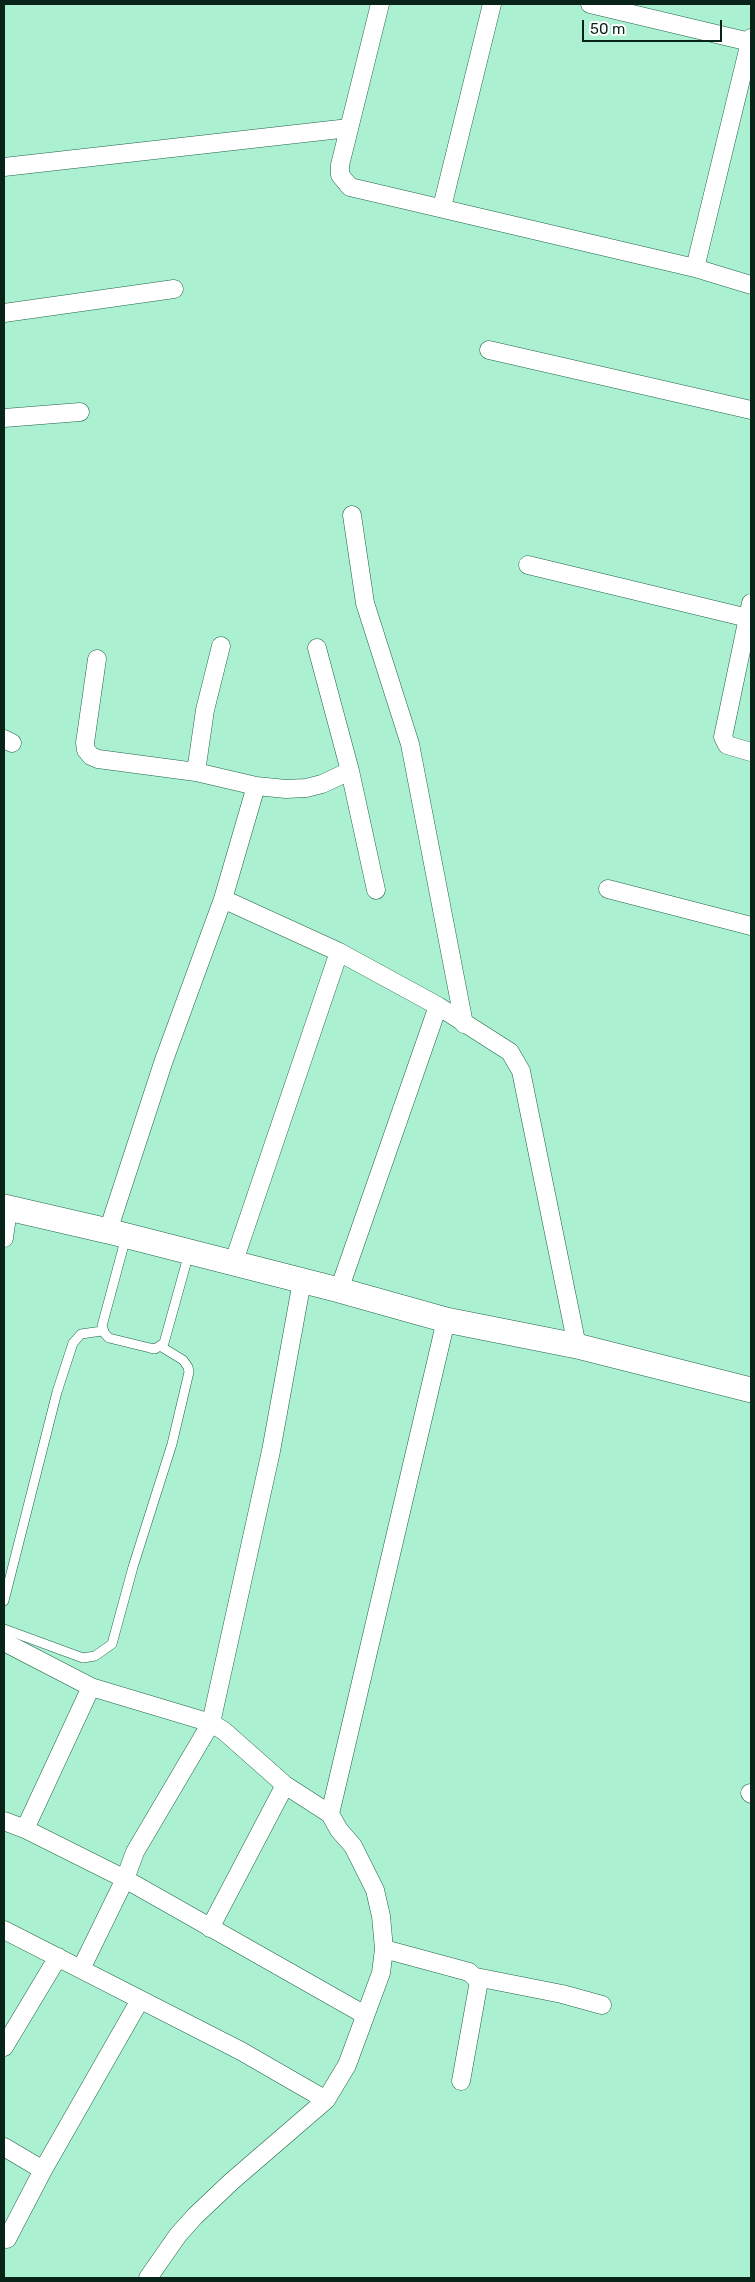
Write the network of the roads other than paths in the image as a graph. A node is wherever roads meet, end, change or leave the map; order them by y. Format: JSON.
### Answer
{"nodes":[{"id":1,"x":380,"y":4,"type":"edge"},
{"id":2,"x":492,"y":4,"type":"edge"},
{"id":3,"x":590,"y":4,"type":"edge"},
{"id":4,"x":751,"y":40,"type":"edge"},
{"id":5,"x":349,"y":128,"type":"junction"},
{"id":6,"x":4,"y":167,"type":"edge"},
{"id":7,"x":442,"y":207,"type":"junction"},
{"id":8,"x":695,"y":268,"type":"junction"},
{"id":9,"x":751,"y":285,"type":"edge"},
{"id":10,"x":174,"y":288,"type":"dead end"},
{"id":11,"x":4,"y":313,"type":"edge"},
{"id":12,"x":489,"y":350,"type":"dead end"},
{"id":13,"x":751,"y":410,"type":"edge"},
{"id":14,"x":80,"y":412,"type":"dead end"},
{"id":15,"x":4,"y":418,"type":"edge"},
{"id":16,"x":352,"y":515,"type":"dead end"},
{"id":17,"x":528,"y":565,"type":"dead end"},
{"id":18,"x":750,"y":611,"type":"edge"},
{"id":19,"x":220,"y":646,"type":"dead end"},
{"id":20,"x":317,"y":648,"type":"dead end"},
{"id":21,"x":98,"y":659,"type":"dead end"},
{"id":22,"x":751,"y":752,"type":"edge"},
{"id":23,"x":350,"y":771,"type":"junction"},
{"id":24,"x":196,"y":772,"type":"junction"},
{"id":25,"x":256,"y":786,"type":"junction"},
{"id":26,"x":608,"y":889,"type":"dead end"},
{"id":27,"x":376,"y":890,"type":"dead end"},
{"id":28,"x":223,"y":899,"type":"junction"},
{"id":29,"x":751,"y":926,"type":"edge"},
{"id":30,"x":338,"y":952,"type":"junction"},
{"id":31,"x":438,"y":1006,"type":"junction"},
{"id":32,"x":464,"y":1024,"type":"junction"},
{"id":33,"x":6,"y":1208,"type":"edge"},
{"id":34,"x":117,"y":1234,"type":"junction"},
{"id":35,"x":4,"y":1238,"type":"edge"},
{"id":36,"x":189,"y":1253,"type":"junction"},
{"id":37,"x":232,"y":1264,"type":"junction"},
{"id":38,"x":302,"y":1281,"type":"junction"},
{"id":39,"x":339,"y":1290,"type":"junction"},
{"id":40,"x":446,"y":1320,"type":"junction"},
{"id":41,"x":102,"y":1331,"type":"junction"},
{"id":42,"x":160,"y":1346,"type":"junction"},
{"id":43,"x":577,"y":1346,"type":"junction"},
{"id":44,"x":751,"y":1390,"type":"edge"},
{"id":45,"x":4,"y":1601,"type":"edge"},
{"id":46,"x":4,"y":1629,"type":"edge"},
{"id":47,"x":4,"y":1642,"type":"edge"},
{"id":48,"x":91,"y":1687,"type":"junction"},
{"id":49,"x":211,"y":1723,"type":"junction"},
{"id":50,"x":285,"y":1785,"type":"junction"},
{"id":51,"x":330,"y":1814,"type":"junction"},
{"id":52,"x":4,"y":1821,"type":"edge"},
{"id":53,"x":25,"y":1829,"type":"junction"},
{"id":54,"x":125,"y":1880,"type":"junction"},
{"id":55,"x":210,"y":1928,"type":"junction"},
{"id":56,"x":4,"y":1930,"type":"edge"},
{"id":57,"x":384,"y":1949,"type":"junction"},
{"id":58,"x":58,"y":1957,"type":"junction"},
{"id":59,"x":81,"y":1969,"type":"junction"},
{"id":60,"x":476,"y":1977,"type":"junction"},
{"id":61,"x":140,"y":2000,"type":"junction"},
{"id":62,"x":602,"y":2005,"type":"dead end"},
{"id":63,"x":365,"y":2015,"type":"junction"},
{"id":64,"x":4,"y":2047,"type":"edge"},
{"id":65,"x":461,"y":2081,"type":"dead end"},
{"id":66,"x":326,"y":2100,"type":"junction"},
{"id":67,"x":4,"y":2147,"type":"edge"},
{"id":68,"x":43,"y":2170,"type":"junction"},
{"id":69,"x":7,"y":2239,"type":"dead end"},
{"id":70,"x":148,"y":2278,"type":"edge"}],
"edges":[{"from":1,"to":5,"type":"street"},
{"from":2,"to":7,"type":"street"},
{"from":3,"to":4,"type":"street"},
{"from":4,"to":8,"type":"street"},
{"from":5,"to":6,"type":"street"},
{"from":5,"to":7,"type":"street"},
{"from":7,"to":8,"type":"street"},
{"from":8,"to":9,"type":"street"},
{"from":10,"to":11,"type":"street"},
{"from":12,"to":13,"type":"street"},
{"from":14,"to":15,"type":"street"},
{"from":16,"to":32,"type":"street"},
{"from":17,"to":18,"type":"street"},
{"from":18,"to":22,"type":"street"},
{"from":19,"to":24,"type":"street"},
{"from":20,"to":23,"type":"street"},
{"from":21,"to":24,"type":"street"},
{"from":23,"to":25,"type":"street"},
{"from":23,"to":27,"type":"street"},
{"from":24,"to":25,"type":"street"},
{"from":25,"to":28,"type":"street"},
{"from":26,"to":29,"type":"street"},
{"from":28,"to":30,"type":"street"},
{"from":28,"to":34,"type":"street"},
{"from":30,"to":31,"type":"street"},
{"from":30,"to":37,"type":"street"},
{"from":31,"to":32,"type":"street"},
{"from":31,"to":39,"type":"street"},
{"from":32,"to":43,"type":"street"},
{"from":33,"to":34,"type":"main road"},
{"from":33,"to":35,"type":"street"},
{"from":34,"to":36,"type":"main road"},
{"from":34,"to":41,"type":"lane"},
{"from":36,"to":37,"type":"main road"},
{"from":36,"to":42,"type":"lane"},
{"from":37,"to":38,"type":"main road"},
{"from":38,"to":39,"type":"main road"},
{"from":38,"to":49,"type":"street"},
{"from":39,"to":40,"type":"main road"},
{"from":40,"to":43,"type":"main road"},
{"from":40,"to":51,"type":"street"},
{"from":41,"to":42,"type":"lane"},
{"from":41,"to":45,"type":"lane"},
{"from":42,"to":46,"type":"lane"},
{"from":43,"to":44,"type":"main road"},
{"from":47,"to":48,"type":"street"},
{"from":48,"to":49,"type":"street"},
{"from":48,"to":53,"type":"street"},
{"from":49,"to":50,"type":"street"},
{"from":49,"to":54,"type":"street"},
{"from":50,"to":51,"type":"street"},
{"from":50,"to":55,"type":"street"},
{"from":51,"to":57,"type":"street"},
{"from":52,"to":53,"type":"street"},
{"from":53,"to":54,"type":"street"},
{"from":54,"to":55,"type":"street"},
{"from":54,"to":59,"type":"street"},
{"from":55,"to":63,"type":"street"},
{"from":56,"to":58,"type":"street"},
{"from":57,"to":60,"type":"street"},
{"from":57,"to":63,"type":"street"},
{"from":58,"to":59,"type":"street"},
{"from":58,"to":64,"type":"street"},
{"from":59,"to":61,"type":"street"},
{"from":60,"to":62,"type":"street"},
{"from":60,"to":65,"type":"street"},
{"from":61,"to":66,"type":"street"},
{"from":61,"to":68,"type":"street"},
{"from":63,"to":66,"type":"street"},
{"from":66,"to":70,"type":"street"},
{"from":67,"to":68,"type":"street"},
{"from":68,"to":69,"type":"street"}]}
